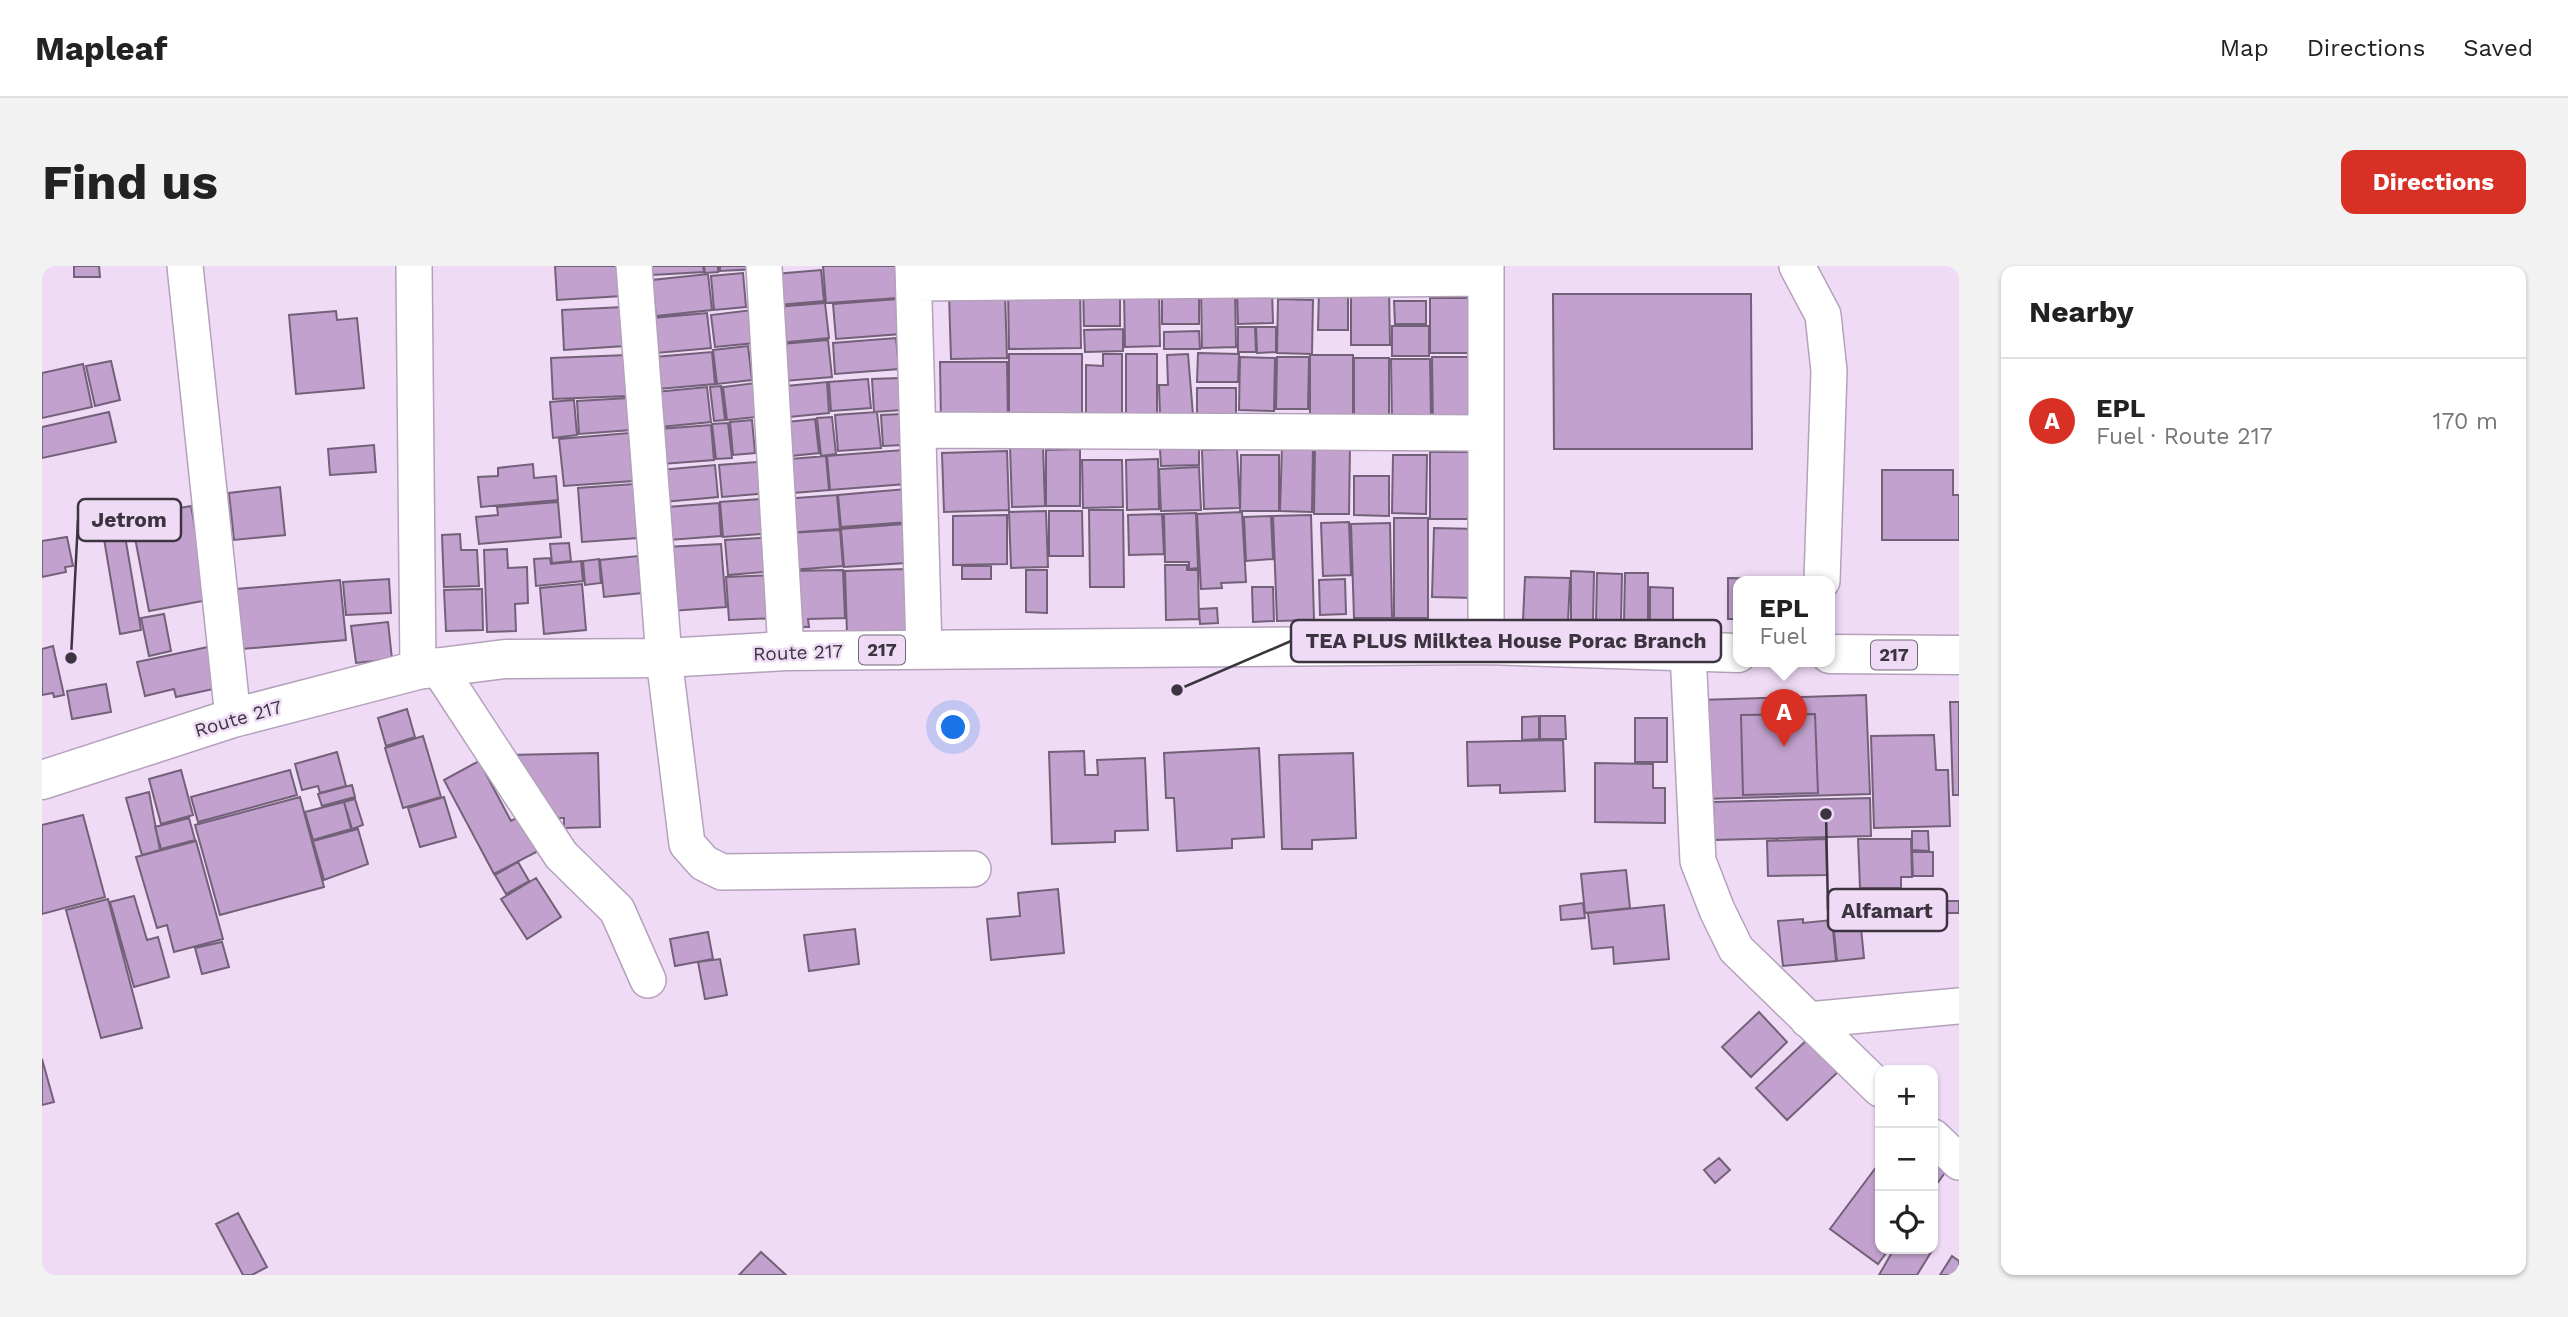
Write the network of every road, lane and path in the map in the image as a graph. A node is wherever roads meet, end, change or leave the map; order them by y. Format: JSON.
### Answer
{"nodes":[{"id":1,"x":185,"y":266,"type":"edge"},
{"id":2,"x":414,"y":266,"type":"edge"},
{"id":3,"x":634,"y":266,"type":"edge"},
{"id":4,"x":764,"y":266,"type":"edge"},
{"id":5,"x":1797,"y":266,"type":"edge"},
{"id":6,"x":1486,"y":272,"type":"edge"},
{"id":7,"x":914,"y":275,"type":"edge"},
{"id":8,"x":919,"y":430,"type":"junction"},
{"id":9,"x":1485,"y":433,"type":"junction"},
{"id":10,"x":1822,"y":576,"type":"edge"},
{"id":11,"x":1486,"y":645,"type":"junction"},
{"id":12,"x":925,"y":650,"type":"junction"},
{"id":13,"x":786,"y":651,"type":"junction"},
{"id":14,"x":1688,"y":652,"type":"junction"},
{"id":15,"x":1733,"y":653,"type":"edge"},
{"id":16,"x":1835,"y":654,"type":"edge"},
{"id":17,"x":1959,"y":655,"type":"edge"},
{"id":18,"x":664,"y":658,"type":"junction"},
{"id":19,"x":428,"y":668,"type":"junction"},
{"id":20,"x":233,"y":718,"type":"junction"},
{"id":21,"x":42,"y":780,"type":"edge"},
{"id":22,"x":973,"y":869,"type":"dead end"},
{"id":23,"x":648,"y":980,"type":"dead end"},
{"id":24,"x":1959,"y":1006,"type":"edge"},
{"id":25,"x":1808,"y":1020,"type":"junction"},
{"id":26,"x":1875,"y":1084,"type":"edge"},
{"id":27,"x":1938,"y":1142,"type":"edge"},
{"id":28,"x":1959,"y":1162,"type":"edge"}],
"edges":[{"from":1,"to":20,"type":"street"},
{"from":2,"to":19,"type":"street"},
{"from":3,"to":18,"type":"street"},
{"from":4,"to":13,"type":"street"},
{"from":5,"to":10,"type":"street"},
{"from":6,"to":7,"type":"street"},
{"from":6,"to":9,"type":"street"},
{"from":7,"to":8,"type":"street"},
{"from":8,"to":9,"type":"street"},
{"from":8,"to":12,"type":"street"},
{"from":9,"to":11,"type":"street"},
{"from":11,"to":12,"type":"main road","name":"Route 217","number":"217"},
{"from":11,"to":14,"type":"main road","name":"Route 217","number":"217"},
{"from":12,"to":13,"type":"main road","name":"Route 217","number":"217"},
{"from":13,"to":18,"type":"main road","name":"Route 217","number":"217"},
{"from":14,"to":15,"type":"main road","name":"Route 217","number":"217"},
{"from":14,"to":25,"type":"street"},
{"from":16,"to":17,"type":"main road","number":"217"},
{"from":18,"to":19,"type":"main road","name":"Route 217","number":"217"},
{"from":18,"to":22,"type":"street"},
{"from":19,"to":20,"type":"main road","name":"Route 217","number":"217"},
{"from":19,"to":23,"type":"street"},
{"from":20,"to":21,"type":"main road","name":"Route 217","number":"217"},
{"from":24,"to":25,"type":"street"},
{"from":25,"to":26,"type":"street"},
{"from":27,"to":28,"type":"street"}]}
